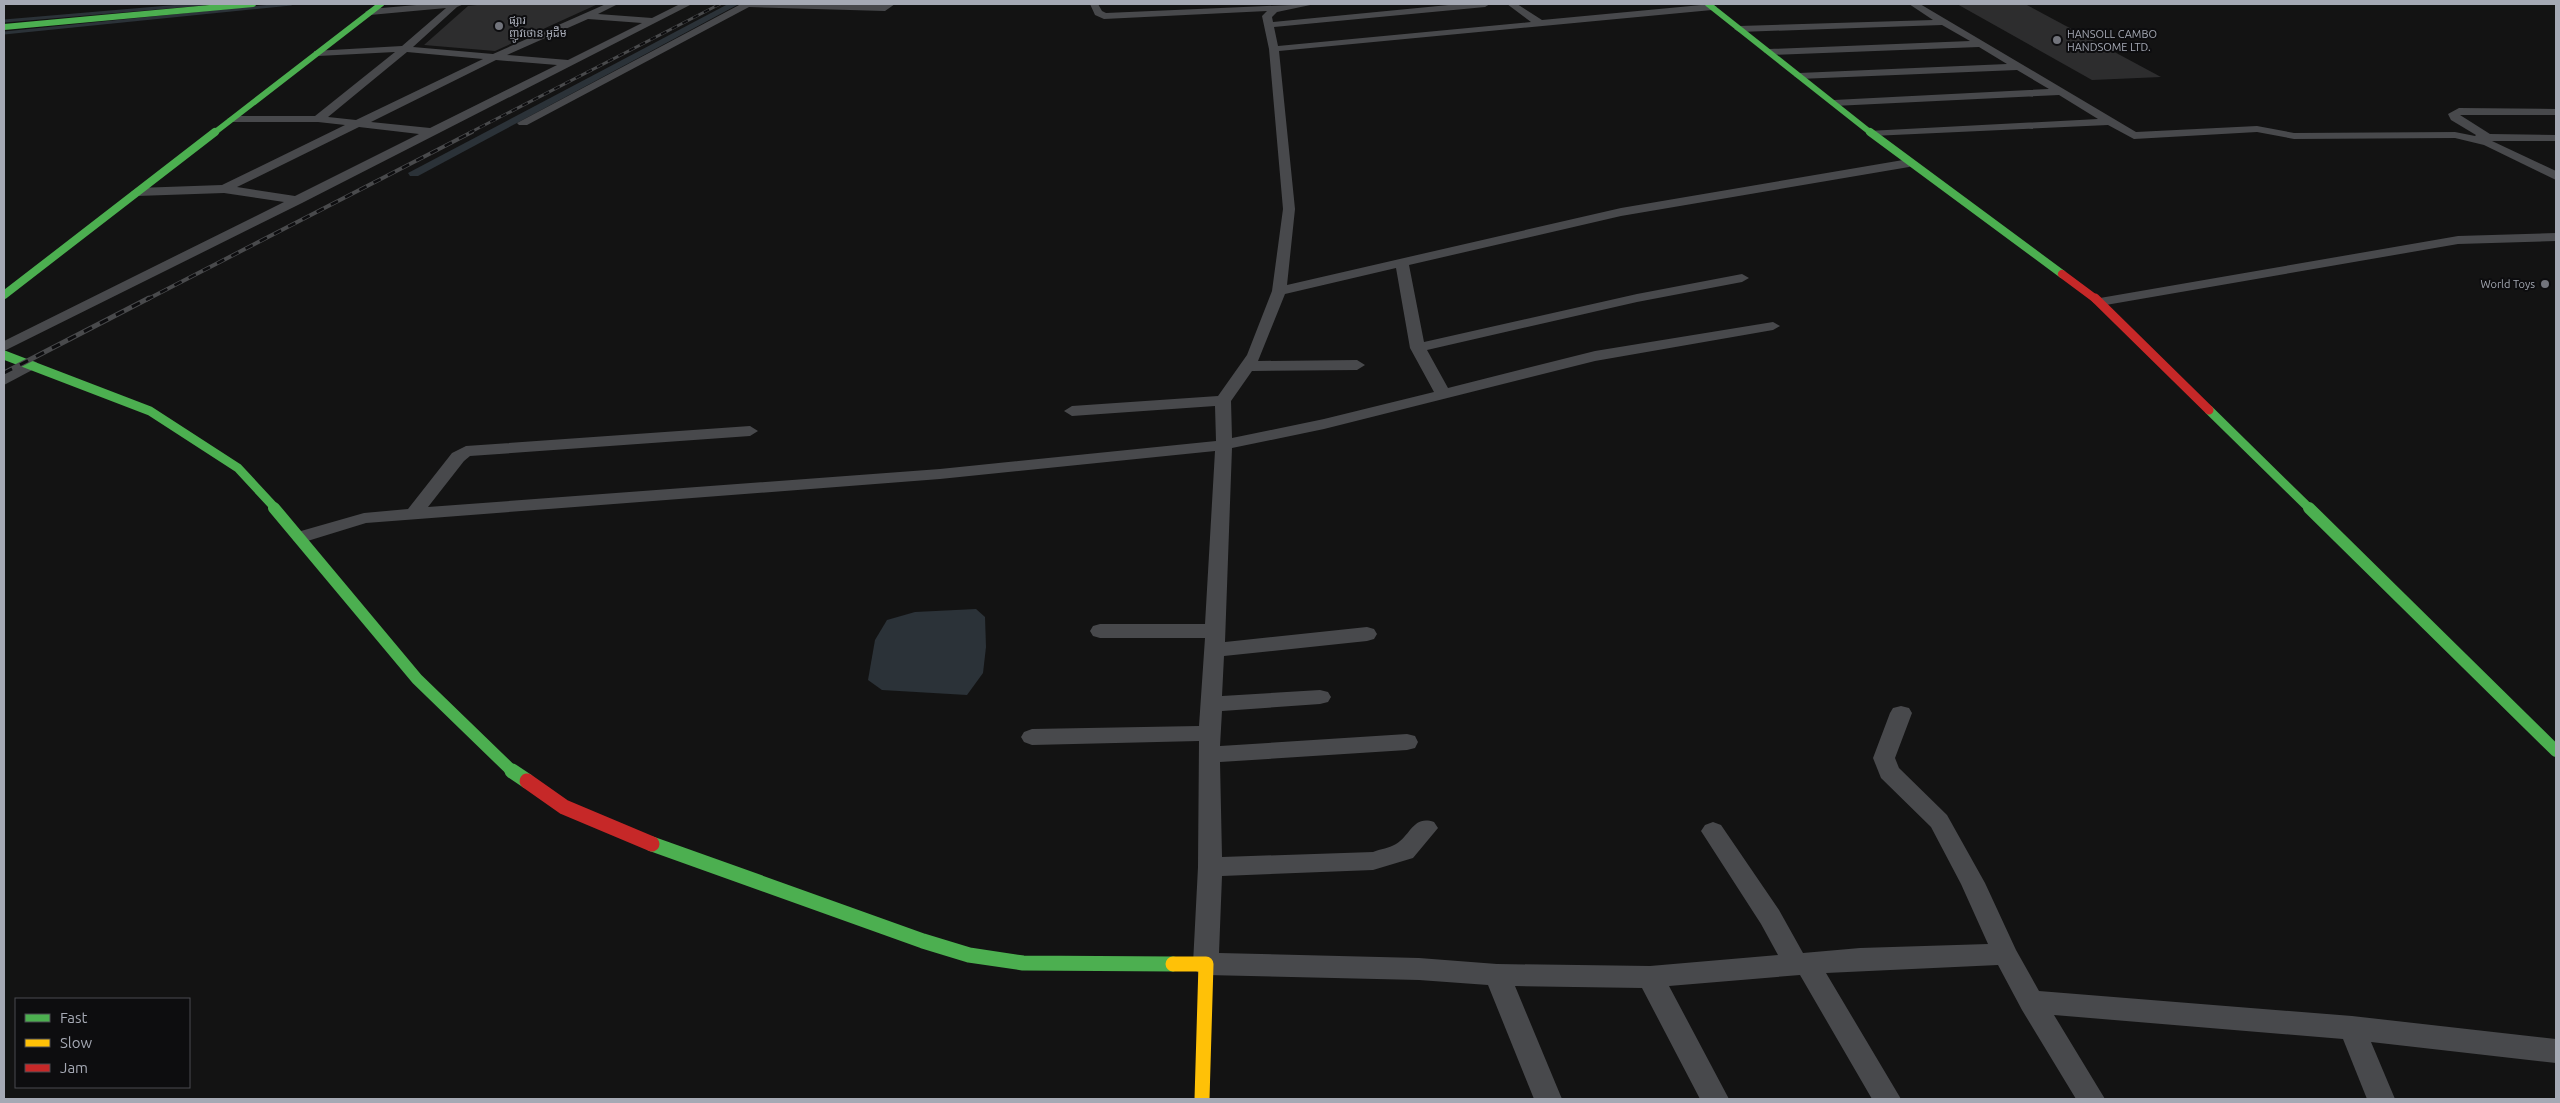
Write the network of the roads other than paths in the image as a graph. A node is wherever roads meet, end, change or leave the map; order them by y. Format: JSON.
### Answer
{"nodes":[{"id":1,"x":253,"y":4,"type":"edge"},
{"id":2,"x":380,"y":4,"type":"edge"},
{"id":3,"x":455,"y":4,"type":"edge"},
{"id":4,"x":459,"y":4,"type":"edge"},
{"id":5,"x":613,"y":4,"type":"edge"},
{"id":6,"x":687,"y":4,"type":"edge"},
{"id":7,"x":747,"y":4,"type":"edge"},
{"id":8,"x":890,"y":4,"type":"edge"},
{"id":9,"x":1094,"y":4,"type":"edge"},
{"id":10,"x":1310,"y":4,"type":"edge"},
{"id":11,"x":1484,"y":4,"type":"edge"},
{"id":12,"x":1511,"y":4,"type":"edge"},
{"id":13,"x":1914,"y":4,"type":"edge"},
{"id":14,"x":1710,"y":6,"type":"edge"},
{"id":15,"x":370,"y":12,"type":"junction"},
{"id":16,"x":1271,"y":12,"type":"edge"},
{"id":17,"x":587,"y":16,"type":"junction"},
{"id":18,"x":653,"y":21,"type":"junction"},
{"id":19,"x":1944,"y":22,"type":"junction"},
{"id":20,"x":1539,"y":23,"type":"junction"},
{"id":21,"x":4,"y":27,"type":"edge"},
{"id":22,"x":1739,"y":29,"type":"junction"},
{"id":23,"x":1980,"y":44,"type":"junction"},
{"id":24,"x":405,"y":49,"type":"junction"},
{"id":25,"x":1274,"y":49,"type":"junction"},
{"id":26,"x":1769,"y":52,"type":"junction"},
{"id":27,"x":318,"y":53,"type":"junction"},
{"id":28,"x":496,"y":56,"type":"junction"},
{"id":29,"x":568,"y":63,"type":"junction"},
{"id":30,"x":2018,"y":67,"type":"junction"},
{"id":31,"x":1799,"y":76,"type":"junction"},
{"id":32,"x":2061,"y":92,"type":"junction"},
{"id":33,"x":1834,"y":103,"type":"junction"},
{"id":34,"x":2556,"y":112,"type":"edge"},
{"id":35,"x":233,"y":119,"type":"junction"},
{"id":36,"x":318,"y":119,"type":"junction"},
{"id":37,"x":2110,"y":122,"type":"junction"},
{"id":38,"x":359,"y":124,"type":"junction"},
{"id":39,"x":523,"y":124,"type":"dead end"},
{"id":40,"x":432,"y":132,"type":"junction"},
{"id":41,"x":1872,"y":134,"type":"junction"},
{"id":42,"x":2469,"y":137,"type":"junction"},
{"id":43,"x":2487,"y":137,"type":"junction"},
{"id":44,"x":2556,"y":138,"type":"edge"},
{"id":45,"x":1909,"y":163,"type":"junction"},
{"id":46,"x":2536,"y":166,"type":"junction"},
{"id":47,"x":2556,"y":167,"type":"edge"},
{"id":48,"x":2556,"y":176,"type":"edge"},
{"id":49,"x":224,"y":190,"type":"junction"},
{"id":50,"x":137,"y":192,"type":"junction"},
{"id":51,"x":298,"y":200,"type":"junction"},
{"id":52,"x":2556,"y":237,"type":"edge"},
{"id":53,"x":1402,"y":263,"type":"junction"},
{"id":54,"x":1742,"y":278,"type":"dead end"},
{"id":55,"x":1279,"y":291,"type":"junction"},
{"id":56,"x":4,"y":295,"type":"edge"},
{"id":57,"x":2100,"y":302,"type":"junction"},
{"id":58,"x":1773,"y":326,"type":"dead end"},
{"id":59,"x":4,"y":347,"type":"edge"},
{"id":60,"x":1418,"y":348,"type":"junction"},
{"id":61,"x":7,"y":360,"type":"edge"},
{"id":62,"x":31,"y":365,"type":"junction"},
{"id":63,"x":1357,"y":365,"type":"dead end"},
{"id":64,"x":1246,"y":366,"type":"junction"},
{"id":65,"x":4,"y":380,"type":"edge"},
{"id":66,"x":1443,"y":394,"type":"junction"},
{"id":67,"x":1223,"y":401,"type":"junction"},
{"id":68,"x":1072,"y":410,"type":"dead end"},
{"id":69,"x":750,"y":431,"type":"dead end"},
{"id":70,"x":1222,"y":445,"type":"junction"},
{"id":71,"x":414,"y":513,"type":"junction"},
{"id":72,"x":301,"y":537,"type":"junction"},
{"id":73,"x":1100,"y":631,"type":"dead end"},
{"id":74,"x":1367,"y":634,"type":"dead end"},
{"id":75,"x":1214,"y":640,"type":"junction"},
{"id":76,"x":1320,"y":697,"type":"dead end"},
{"id":77,"x":1211,"y":704,"type":"junction"},
{"id":78,"x":1901,"y":713,"type":"dead end"},
{"id":79,"x":1210,"y":733,"type":"junction"},
{"id":80,"x":1032,"y":737,"type":"dead end"},
{"id":81,"x":1407,"y":742,"type":"dead end"},
{"id":82,"x":2556,"y":751,"type":"edge"},
{"id":83,"x":1209,"y":755,"type":"junction"},
{"id":84,"x":1426,"y":828,"type":"dead end"},
{"id":85,"x":1713,"y":831,"type":"dead end"},
{"id":86,"x":1210,"y":867,"type":"junction"},
{"id":87,"x":2005,"y":954,"type":"junction"},
{"id":88,"x":1206,"y":964,"type":"junction"},
{"id":89,"x":1801,"y":964,"type":"junction"},
{"id":90,"x":1497,"y":975,"type":"junction"},
{"id":91,"x":1650,"y":977,"type":"junction"},
{"id":92,"x":2031,"y":1002,"type":"junction"},
{"id":93,"x":2352,"y":1028,"type":"junction"},
{"id":94,"x":2556,"y":1051,"type":"edge"},
{"id":95,"x":1202,"y":1099,"type":"edge"},
{"id":96,"x":1548,"y":1099,"type":"edge"},
{"id":97,"x":1715,"y":1099,"type":"edge"},
{"id":98,"x":1887,"y":1099,"type":"edge"},
{"id":99,"x":2092,"y":1099,"type":"edge"},
{"id":100,"x":2380,"y":1099,"type":"edge"}],
"edges":[{"from":1,"to":21,"type":"main road"},
{"from":2,"to":15,"type":"main road"},
{"from":3,"to":4,"type":"street"},
{"from":3,"to":15,"type":"street"},
{"from":3,"to":24,"type":"street"},
{"from":5,"to":17,"type":"street"},
{"from":6,"to":18,"type":"street"},
{"from":7,"to":8,"type":"street"},
{"from":7,"to":39,"type":"street"},
{"from":9,"to":16,"type":"street"},
{"from":10,"to":16,"type":"street"},
{"from":11,"to":16,"type":"street"},
{"from":12,"to":20,"type":"street"},
{"from":13,"to":19,"type":"street"},
{"from":14,"to":20,"type":"street"},
{"from":14,"to":22,"type":"main road"},
{"from":15,"to":27,"type":"main road"},
{"from":16,"to":25,"type":"street"},
{"from":17,"to":18,"type":"street"},
{"from":17,"to":28,"type":"street"},
{"from":18,"to":29,"type":"street"},
{"from":19,"to":22,"type":"street"},
{"from":19,"to":23,"type":"street"},
{"from":20,"to":25,"type":"street"},
{"from":22,"to":26,"type":"main road"},
{"from":23,"to":26,"type":"street"},
{"from":23,"to":30,"type":"street"},
{"from":24,"to":27,"type":"street"},
{"from":24,"to":28,"type":"street"},
{"from":24,"to":36,"type":"street"},
{"from":25,"to":55,"type":"street"},
{"from":26,"to":31,"type":"main road"},
{"from":27,"to":35,"type":"main road"},
{"from":28,"to":29,"type":"street"},
{"from":28,"to":38,"type":"street"},
{"from":29,"to":40,"type":"street"},
{"from":30,"to":31,"type":"street"},
{"from":30,"to":32,"type":"street"},
{"from":31,"to":33,"type":"main road"},
{"from":32,"to":33,"type":"street"},
{"from":32,"to":37,"type":"street"},
{"from":33,"to":41,"type":"main road"},
{"from":34,"to":43,"type":"street"},
{"from":35,"to":36,"type":"street"},
{"from":35,"to":50,"type":"main road"},
{"from":36,"to":38,"type":"street"},
{"from":37,"to":41,"type":"street"},
{"from":37,"to":42,"type":"street"},
{"from":38,"to":40,"type":"street"},
{"from":38,"to":49,"type":"street"},
{"from":40,"to":51,"type":"street"},
{"from":41,"to":45,"type":"main road"},
{"from":42,"to":43,"type":"street"},
{"from":42,"to":46,"type":"street"},
{"from":43,"to":44,"type":"street"},
{"from":45,"to":53,"type":"street"},
{"from":45,"to":57,"type":"main road"},
{"from":46,"to":47,"type":"street"},
{"from":46,"to":48,"type":"street"},
{"from":49,"to":50,"type":"street"},
{"from":49,"to":51,"type":"street"},
{"from":50,"to":56,"type":"main road"},
{"from":51,"to":59,"type":"street"},
{"from":52,"to":57,"type":"street"},
{"from":53,"to":55,"type":"street"},
{"from":53,"to":60,"type":"street"},
{"from":54,"to":60,"type":"street"},
{"from":55,"to":64,"type":"street"},
{"from":57,"to":82,"type":"main road"},
{"from":58,"to":66,"type":"street"},
{"from":60,"to":66,"type":"street"},
{"from":61,"to":62,"type":"main road"},
{"from":62,"to":65,"type":"street"},
{"from":62,"to":72,"type":"main road"},
{"from":63,"to":64,"type":"street"},
{"from":64,"to":67,"type":"street"},
{"from":66,"to":70,"type":"street"},
{"from":67,"to":68,"type":"street"},
{"from":67,"to":70,"type":"street"},
{"from":69,"to":71,"type":"street"},
{"from":70,"to":71,"type":"street"},
{"from":70,"to":75,"type":"street"},
{"from":71,"to":72,"type":"street"},
{"from":72,"to":88,"type":"main road"},
{"from":73,"to":75,"type":"street"},
{"from":74,"to":75,"type":"street"},
{"from":75,"to":77,"type":"street"},
{"from":76,"to":77,"type":"street"},
{"from":77,"to":79,"type":"street"},
{"from":78,"to":87,"type":"street"},
{"from":79,"to":80,"type":"street"},
{"from":79,"to":83,"type":"street"},
{"from":81,"to":83,"type":"street"},
{"from":83,"to":86,"type":"street"},
{"from":84,"to":86,"type":"street"},
{"from":85,"to":89,"type":"street"},
{"from":86,"to":88,"type":"street"},
{"from":87,"to":89,"type":"street"},
{"from":87,"to":92,"type":"street"},
{"from":88,"to":90,"type":"street"},
{"from":88,"to":95,"type":"main road"},
{"from":89,"to":91,"type":"street"},
{"from":89,"to":98,"type":"street"},
{"from":90,"to":91,"type":"street"},
{"from":90,"to":96,"type":"street"},
{"from":91,"to":97,"type":"street"},
{"from":92,"to":93,"type":"street"},
{"from":92,"to":99,"type":"street"},
{"from":93,"to":94,"type":"street"},
{"from":93,"to":100,"type":"street"}]}
